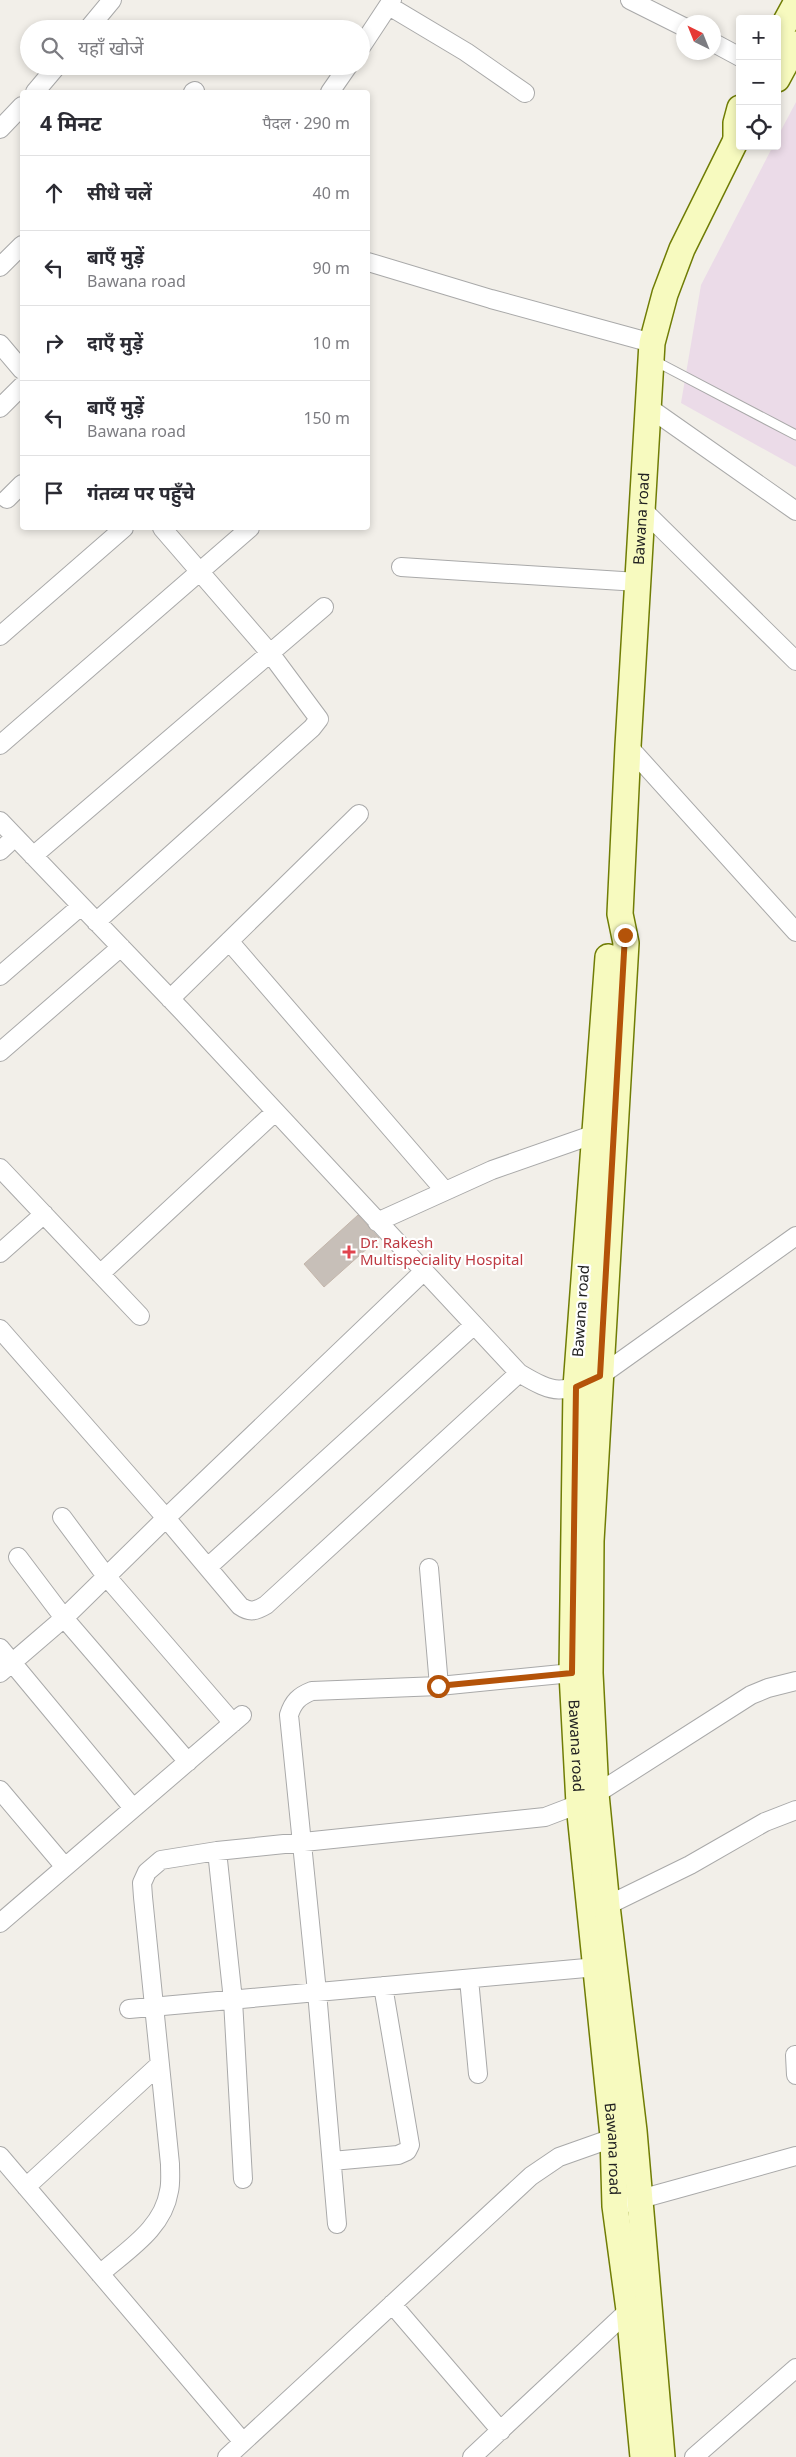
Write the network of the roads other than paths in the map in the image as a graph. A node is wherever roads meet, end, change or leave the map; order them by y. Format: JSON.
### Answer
{"nodes":[{"id":1,"x":112,"y":0,"type":"edge"},
{"id":2,"x":630,"y":0,"type":"edge"},
{"id":3,"x":390,"y":3,"type":"edge"},
{"id":4,"x":796,"y":3,"type":"edge"},
{"id":5,"x":95,"y":20,"type":"edge"},
{"id":6,"x":676,"y":24,"type":"edge"},
{"id":7,"x":781,"y":31,"type":"edge"},
{"id":8,"x":370,"y":33,"type":"edge"},
{"id":9,"x":796,"y":44,"type":"edge"},
{"id":10,"x":721,"y":47,"type":"edge"},
{"id":11,"x":736,"y":55,"type":"edge"},
{"id":12,"x":781,"y":72,"type":"edge"},
{"id":13,"x":49,"y":75,"type":"edge"},
{"id":14,"x":342,"y":75,"type":"edge"},
{"id":15,"x":37,"y":90,"type":"edge"},
{"id":16,"x":331,"y":90,"type":"edge"},
{"id":17,"x":525,"y":93,"type":"dead end"},
{"id":18,"x":20,"y":108,"type":"edge"},
{"id":19,"x":0,"y":129,"type":"edge"},
{"id":20,"x":736,"y":142,"type":"edge"},
{"id":21,"x":20,"y":247,"type":"edge"},
{"id":22,"x":370,"y":263,"type":"edge"},
{"id":23,"x":0,"y":266,"type":"edge"},
{"id":24,"x":0,"y":344,"type":"edge"},
{"id":25,"x":652,"y":351,"type":"junction"},
{"id":26,"x":20,"y":368,"type":"edge"},
{"id":27,"x":20,"y":388,"type":"edge"},
{"id":28,"x":648,"y":407,"type":"junction"},
{"id":29,"x":0,"y":408,"type":"edge"},
{"id":30,"x":796,"y":435,"type":"edge"},
{"id":31,"x":20,"y":486,"type":"edge"},
{"id":32,"x":6,"y":499,"type":"dead end"},
{"id":33,"x":642,"y":509,"type":"junction"},
{"id":34,"x":796,"y":510,"type":"edge"},
{"id":35,"x":122,"y":530,"type":"edge"},
{"id":36,"x":164,"y":530,"type":"edge"},
{"id":37,"x":248,"y":530,"type":"edge"},
{"id":38,"x":402,"y":567,"type":"dead end"},
{"id":39,"x":201,"y":570,"type":"junction"},
{"id":40,"x":638,"y":582,"type":"junction"},
{"id":41,"x":324,"y":607,"type":"dead end"},
{"id":42,"x":0,"y":636,"type":"edge"},
{"id":43,"x":270,"y":653,"type":"junction"},
{"id":44,"x":796,"y":661,"type":"edge"},
{"id":45,"x":0,"y":745,"type":"edge"},
{"id":46,"x":628,"y":746,"type":"junction"},
{"id":47,"x":359,"y":814,"type":"dead end"},
{"id":48,"x":0,"y":821,"type":"edge"},
{"id":49,"x":15,"y":837,"type":"junction"},
{"id":50,"x":0,"y":850,"type":"edge"},
{"id":51,"x":33,"y":856,"type":"junction"},
{"id":52,"x":81,"y":906,"type":"junction"},
{"id":53,"x":620,"y":914,"type":"junction"},
{"id":54,"x":96,"y":922,"type":"junction"},
{"id":55,"x":796,"y":932,"type":"edge"},
{"id":56,"x":229,"y":941,"type":"junction"},
{"id":57,"x":121,"y":947,"type":"junction"},
{"id":58,"x":0,"y":976,"type":"edge"},
{"id":59,"x":170,"y":999,"type":"junction"},
{"id":60,"x":0,"y":1052,"type":"edge"},
{"id":61,"x":275,"y":1112,"type":"junction"},
{"id":62,"x":595,"y":1134,"type":"junction"},
{"id":63,"x":0,"y":1168,"type":"edge"},
{"id":64,"x":445,"y":1191,"type":"junction"},
{"id":65,"x":44,"y":1214,"type":"junction"},
{"id":66,"x":377,"y":1222,"type":"junction"},
{"id":67,"x":796,"y":1236,"type":"edge"},
{"id":68,"x":0,"y":1253,"type":"edge"},
{"id":69,"x":423,"y":1272,"type":"junction"},
{"id":70,"x":100,"y":1274,"type":"junction"},
{"id":71,"x":140,"y":1316,"type":"dead end"},
{"id":72,"x":474,"y":1325,"type":"junction"},
{"id":73,"x":0,"y":1329,"type":"edge"},
{"id":74,"x":519,"y":1373,"type":"junction"},
{"id":75,"x":600,"y":1376,"type":"junction"},
{"id":76,"x":576,"y":1387,"type":"junction"},
{"id":77,"x":585,"y":1452,"type":"junction"},
{"id":78,"x":62,"y":1517,"type":"dead end"},
{"id":79,"x":166,"y":1518,"type":"junction"},
{"id":80,"x":18,"y":1557,"type":"dead end"},
{"id":81,"x":208,"y":1567,"type":"junction"},
{"id":82,"x":429,"y":1568,"type":"dead end"},
{"id":83,"x":106,"y":1576,"type":"junction"},
{"id":84,"x":64,"y":1618,"type":"junction"},
{"id":85,"x":0,"y":1648,"type":"edge"},
{"id":86,"x":6,"y":1668,"type":"edge"},
{"id":87,"x":572,"y":1673,"type":"junction"},
{"id":88,"x":796,"y":1682,"type":"edge"},
{"id":89,"x":438,"y":1686,"type":"junction"},
{"id":90,"x":188,"y":1762,"type":"junction"},
{"id":91,"x":0,"y":1790,"type":"edge"},
{"id":92,"x":588,"y":1799,"type":"junction"},
{"id":93,"x":133,"y":1808,"type":"junction"},
{"id":94,"x":796,"y":1810,"type":"edge"},
{"id":95,"x":302,"y":1843,"type":"junction"},
{"id":96,"x":218,"y":1852,"type":"junction"},
{"id":97,"x":65,"y":1867,"type":"junction"},
{"id":98,"x":599,"y":1910,"type":"junction"},
{"id":99,"x":0,"y":1923,"type":"edge"},
{"id":100,"x":597,"y":1967,"type":"junction"},
{"id":101,"x":469,"y":1978,"type":"junction"},
{"id":102,"x":383,"y":1986,"type":"junction"},
{"id":103,"x":317,"y":1992,"type":"junction"},
{"id":104,"x":233,"y":2000,"type":"junction"},
{"id":105,"x":153,"y":2007,"type":"junction"},
{"id":106,"x":129,"y":2009,"type":"dead end"},
{"id":107,"x":794,"y":2056,"type":"dead end"},
{"id":108,"x":159,"y":2065,"type":"junction"},
{"id":109,"x":478,"y":2074,"type":"dead end"},
{"id":110,"x":796,"y":2074,"type":"edge"},
{"id":111,"x":623,"y":2134,"type":"junction"},
{"id":112,"x":0,"y":2156,"type":"edge"},
{"id":113,"x":796,"y":2156,"type":"edge"},
{"id":114,"x":332,"y":2160,"type":"junction"},
{"id":115,"x":244,"y":2179,"type":"dead end"},
{"id":116,"x":26,"y":2187,"type":"junction"},
{"id":117,"x":627,"y":2203,"type":"junction"},
{"id":118,"x":337,"y":2224,"type":"dead end"},
{"id":119,"x":100,"y":2274,"type":"junction"},
{"id":120,"x":392,"y":2304,"type":"junction"},
{"id":121,"x":629,"y":2310,"type":"junction"},
{"id":122,"x":796,"y":2368,"type":"edge"},
{"id":123,"x":501,"y":2431,"type":"junction"},
{"id":124,"x":244,"y":2442,"type":"junction"},
{"id":125,"x":227,"y":2457,"type":"edge"},
{"id":126,"x":472,"y":2457,"type":"edge"},
{"id":127,"x":643,"y":2457,"type":"edge"},
{"id":128,"x":662,"y":2457,"type":"edge"},
{"id":129,"x":694,"y":2457,"type":"edge"}],
"edges":[{"from":1,"to":5,"type":"street"},
{"from":2,"to":6,"type":"street"},
{"from":3,"to":8,"type":"street"},
{"from":3,"to":17,"type":"street"},
{"from":4,"to":7,"type":"street"},
{"from":9,"to":12,"type":"street"},
{"from":10,"to":11,"type":"street"},
{"from":13,"to":15,"type":"street"},
{"from":14,"to":16,"type":"street"},
{"from":18,"to":19,"type":"street"},
{"from":20,"to":25,"type":"street","name":"Bawana road"},
{"from":21,"to":23,"type":"street"},
{"from":22,"to":25,"type":"street"},
{"from":24,"to":26,"type":"street"},
{"from":25,"to":28,"type":"street","name":"Bawana road"},
{"from":25,"to":30,"type":"lane"},
{"from":27,"to":29,"type":"street"},
{"from":28,"to":33,"type":"street","name":"Bawana road"},
{"from":28,"to":34,"type":"street"},
{"from":31,"to":32,"type":"street"},
{"from":33,"to":40,"type":"street","name":"Bawana road"},
{"from":33,"to":44,"type":"street"},
{"from":35,"to":42,"type":"street"},
{"from":36,"to":39,"type":"street"},
{"from":37,"to":39,"type":"street"},
{"from":38,"to":40,"type":"street"},
{"from":39,"to":43,"type":"street"},
{"from":39,"to":45,"type":"street"},
{"from":40,"to":46,"type":"street","name":"Bawana road"},
{"from":41,"to":43,"type":"street"},
{"from":43,"to":51,"type":"street"},
{"from":43,"to":54,"type":"street"},
{"from":46,"to":53,"type":"street","name":"Bawana road"},
{"from":46,"to":55,"type":"street"},
{"from":47,"to":56,"type":"street"},
{"from":48,"to":49,"type":"street"},
{"from":49,"to":50,"type":"street"},
{"from":49,"to":51,"type":"street"},
{"from":51,"to":52,"type":"street"},
{"from":52,"to":54,"type":"street"},
{"from":52,"to":58,"type":"street"},
{"from":53,"to":62,"type":"street","name":"Bawana road"},
{"from":53,"to":75,"type":"street","name":"Bawana road"},
{"from":54,"to":57,"type":"street"},
{"from":56,"to":59,"type":"street"},
{"from":56,"to":64,"type":"street"},
{"from":57,"to":59,"type":"street"},
{"from":57,"to":60,"type":"street"},
{"from":59,"to":61,"type":"street"},
{"from":61,"to":66,"type":"street"},
{"from":61,"to":70,"type":"street"},
{"from":62,"to":64,"type":"street"},
{"from":62,"to":76,"type":"street","name":"Bawana road"},
{"from":63,"to":65,"type":"street"},
{"from":64,"to":66,"type":"street"},
{"from":65,"to":68,"type":"street"},
{"from":65,"to":70,"type":"street"},
{"from":66,"to":69,"type":"street"},
{"from":67,"to":75,"type":"street"},
{"from":69,"to":72,"type":"street"},
{"from":69,"to":79,"type":"street"},
{"from":70,"to":71,"type":"street"},
{"from":72,"to":74,"type":"street"},
{"from":72,"to":81,"type":"street"},
{"from":73,"to":79,"type":"street"},
{"from":74,"to":76,"type":"street"},
{"from":74,"to":81,"type":"street"},
{"from":75,"to":76,"type":"street"},
{"from":75,"to":77,"type":"street","name":"Bawana road"},
{"from":76,"to":77,"type":"street","name":"Bawana road"},
{"from":77,"to":87,"type":"street","name":"Bawana road"},
{"from":77,"to":92,"type":"street","name":"Bawana road"},
{"from":78,"to":83,"type":"street"},
{"from":79,"to":81,"type":"street"},
{"from":79,"to":83,"type":"street"},
{"from":80,"to":84,"type":"street"},
{"from":82,"to":89,"type":"street"},
{"from":83,"to":84,"type":"street"},
{"from":83,"to":90,"type":"street"},
{"from":84,"to":86,"type":"street"},
{"from":84,"to":90,"type":"street"},
{"from":85,"to":86,"type":"street"},
{"from":86,"to":93,"type":"street"},
{"from":87,"to":89,"type":"street"},
{"from":87,"to":92,"type":"street","name":"Bawana road"},
{"from":88,"to":92,"type":"street"},
{"from":89,"to":95,"type":"street"},
{"from":90,"to":93,"type":"street"},
{"from":91,"to":97,"type":"street"},
{"from":92,"to":95,"type":"street"},
{"from":92,"to":98,"type":"street","name":"Bawana road"},
{"from":93,"to":97,"type":"street"},
{"from":94,"to":98,"type":"street"},
{"from":95,"to":96,"type":"street"},
{"from":95,"to":103,"type":"street"},
{"from":96,"to":104,"type":"street"},
{"from":96,"to":105,"type":"street"},
{"from":97,"to":99,"type":"street"},
{"from":98,"to":100,"type":"street","name":"Bawana road"},
{"from":98,"to":111,"type":"street","name":"Bawana road"},
{"from":100,"to":101,"type":"street"},
{"from":100,"to":111,"type":"street","name":"Bawana road"},
{"from":101,"to":102,"type":"street"},
{"from":101,"to":109,"type":"street"},
{"from":102,"to":103,"type":"street"},
{"from":102,"to":114,"type":"street"},
{"from":103,"to":104,"type":"street"},
{"from":103,"to":114,"type":"street"},
{"from":104,"to":105,"type":"street"},
{"from":104,"to":115,"type":"street"},
{"from":105,"to":106,"type":"street"},
{"from":105,"to":108,"type":"street"},
{"from":107,"to":110,"type":"street"},
{"from":108,"to":116,"type":"street"},
{"from":108,"to":119,"type":"street"},
{"from":111,"to":117,"type":"street","name":"Bawana road"},
{"from":111,"to":120,"type":"street"},
{"from":112,"to":116,"type":"street"},
{"from":113,"to":117,"type":"street"},
{"from":114,"to":118,"type":"street"},
{"from":116,"to":119,"type":"street"},
{"from":117,"to":121,"type":"street","name":"Bawana road"},
{"from":117,"to":128,"type":"street","name":"Bawana road"},
{"from":119,"to":124,"type":"street"},
{"from":120,"to":123,"type":"street"},
{"from":120,"to":124,"type":"street"},
{"from":121,"to":123,"type":"street"},
{"from":121,"to":127,"type":"street","name":"Bawana road"},
{"from":122,"to":129,"type":"street"},
{"from":123,"to":126,"type":"street"},
{"from":124,"to":125,"type":"street"}]}
